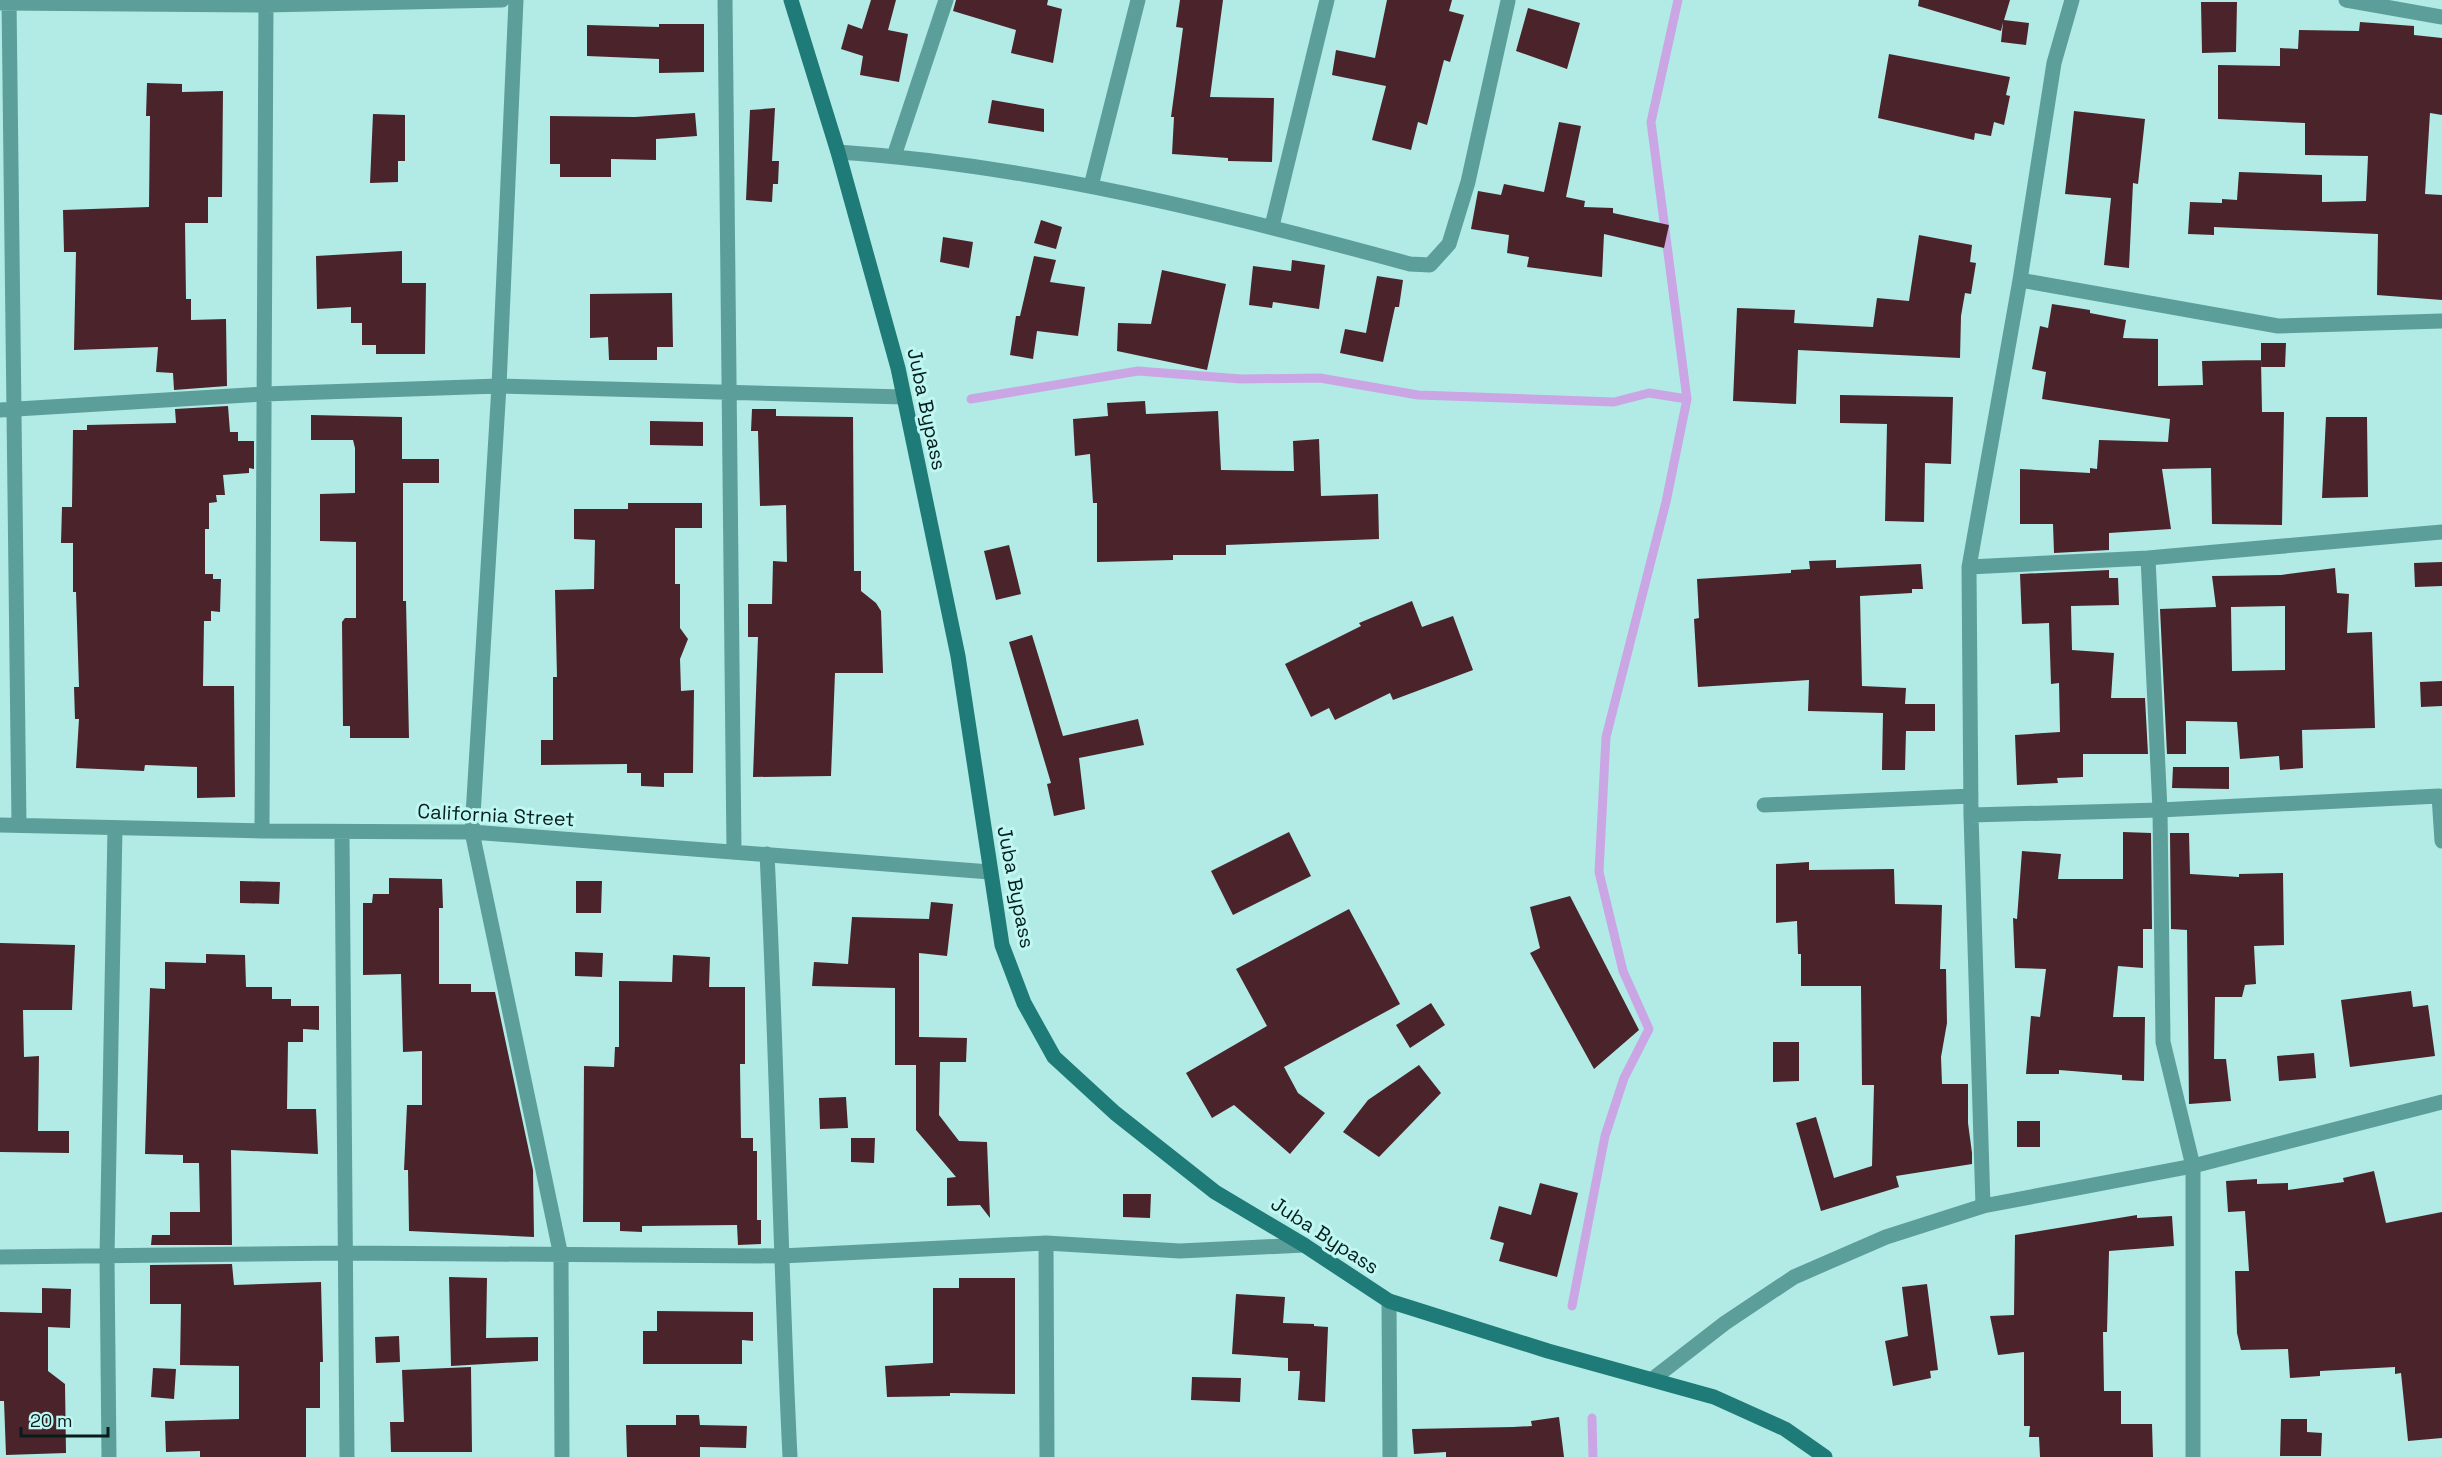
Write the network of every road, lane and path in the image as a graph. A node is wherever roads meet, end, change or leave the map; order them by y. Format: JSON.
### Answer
{"nodes":[{"id":1,"x":502,"y":0,"type":"edge"},
{"id":2,"x":516,"y":0,"type":"edge"},
{"id":3,"x":725,"y":0,"type":"edge"},
{"id":4,"x":791,"y":0,"type":"edge"},
{"id":5,"x":946,"y":0,"type":"edge"},
{"id":6,"x":1138,"y":0,"type":"edge"},
{"id":7,"x":1326,"y":0,"type":"edge"},
{"id":8,"x":2072,"y":0,"type":"edge"},
{"id":9,"x":2346,"y":0,"type":"edge"},
{"id":10,"x":2400,"y":0,"type":"edge"},
{"id":11,"x":1508,"y":1,"type":"edge"},
{"id":12,"x":6,"y":2,"type":"edge"},
{"id":13,"x":266,"y":2,"type":"edge"},
{"id":14,"x":2442,"y":8,"type":"edge"},
{"id":15,"x":2442,"y":17,"type":"edge"},
{"id":16,"x":838,"y":152,"type":"junction"},
{"id":17,"x":894,"y":156,"type":"junction"},
{"id":18,"x":1091,"y":186,"type":"junction"},
{"id":19,"x":1272,"y":226,"type":"junction"},
{"id":20,"x":2020,"y":280,"type":"junction"},
{"id":21,"x":2442,"y":321,"type":"edge"},
{"id":22,"x":499,"y":386,"type":"junction"},
{"id":23,"x":731,"y":391,"type":"junction"},
{"id":24,"x":264,"y":394,"type":"junction"},
{"id":25,"x":904,"y":397,"type":"junction"},
{"id":26,"x":7,"y":410,"type":"edge"},
{"id":27,"x":2442,"y":532,"type":"edge"},
{"id":28,"x":2148,"y":558,"type":"junction"},
{"id":29,"x":1969,"y":567,"type":"junction"},
{"id":30,"x":1971,"y":796,"type":"junction"},
{"id":31,"x":1764,"y":805,"type":"dead end"},
{"id":32,"x":2160,"y":810,"type":"junction"},
{"id":33,"x":1971,"y":815,"type":"junction"},
{"id":34,"x":0,"y":825,"type":"edge"},
{"id":35,"x":19,"y":825,"type":"junction"},
{"id":36,"x":115,"y":828,"type":"junction"},
{"id":37,"x":262,"y":831,"type":"junction"},
{"id":38,"x":342,"y":832,"type":"junction"},
{"id":39,"x":472,"y":832,"type":"junction"},
{"id":40,"x":2442,"y":841,"type":"edge"},
{"id":41,"x":734,"y":851,"type":"junction"},
{"id":42,"x":767,"y":854,"type":"junction"},
{"id":43,"x":990,"y":872,"type":"junction"},
{"id":44,"x":2442,"y":1102,"type":"edge"},
{"id":45,"x":2193,"y":1166,"type":"junction"},
{"id":46,"x":1983,"y":1206,"type":"junction"},
{"id":47,"x":1046,"y":1243,"type":"junction"},
{"id":48,"x":1304,"y":1245,"type":"junction"},
{"id":49,"x":345,"y":1253,"type":"junction"},
{"id":50,"x":561,"y":1256,"type":"junction"},
{"id":51,"x":780,"y":1256,"type":"junction"},
{"id":52,"x":0,"y":1257,"type":"edge"},
{"id":53,"x":107,"y":1257,"type":"junction"},
{"id":54,"x":1389,"y":1302,"type":"junction"},
{"id":55,"x":1654,"y":1378,"type":"junction"},
{"id":56,"x":109,"y":1457,"type":"edge"},
{"id":57,"x":347,"y":1457,"type":"edge"},
{"id":58,"x":562,"y":1457,"type":"edge"},
{"id":59,"x":790,"y":1457,"type":"edge"},
{"id":60,"x":1047,"y":1457,"type":"edge"},
{"id":61,"x":1390,"y":1457,"type":"edge"},
{"id":62,"x":1825,"y":1457,"type":"edge"},
{"id":63,"x":2193,"y":1457,"type":"edge"}],
"edges":[{"from":1,"to":13,"type":"street"},
{"from":2,"to":22,"type":"street"},
{"from":3,"to":23,"type":"street"},
{"from":4,"to":16,"type":"main road","name":"Juba Bypass"},
{"from":5,"to":17,"type":"street"},
{"from":6,"to":18,"type":"street"},
{"from":7,"to":19,"type":"street"},
{"from":8,"to":20,"type":"street"},
{"from":9,"to":15,"type":"street"},
{"from":10,"to":14,"type":"street"},
{"from":11,"to":19,"type":"street"},
{"from":12,"to":13,"type":"street"},
{"from":12,"to":26,"type":"street"},
{"from":13,"to":24,"type":"street"},
{"from":16,"to":17,"type":"street"},
{"from":16,"to":25,"type":"main road","name":"Juba Bypass"},
{"from":17,"to":18,"type":"street"},
{"from":18,"to":19,"type":"street"},
{"from":20,"to":21,"type":"street"},
{"from":20,"to":29,"type":"street"},
{"from":22,"to":23,"type":"street"},
{"from":22,"to":24,"type":"street"},
{"from":22,"to":39,"type":"street"},
{"from":23,"to":25,"type":"street"},
{"from":23,"to":41,"type":"street"},
{"from":24,"to":26,"type":"street"},
{"from":24,"to":37,"type":"street"},
{"from":25,"to":43,"type":"main road","name":"Juba Bypass"},
{"from":26,"to":35,"type":"street"},
{"from":27,"to":28,"type":"street"},
{"from":28,"to":29,"type":"street"},
{"from":28,"to":32,"type":"street"},
{"from":29,"to":30,"type":"street"},
{"from":30,"to":31,"type":"street"},
{"from":30,"to":33,"type":"street"},
{"from":32,"to":33,"type":"street"},
{"from":32,"to":40,"type":"street"},
{"from":32,"to":45,"type":"street"},
{"from":33,"to":46,"type":"street"},
{"from":34,"to":35,"type":"street","name":"California Street"},
{"from":35,"to":36,"type":"street","name":"California Street"},
{"from":36,"to":37,"type":"street","name":"California Street"},
{"from":36,"to":53,"type":"street"},
{"from":37,"to":38,"type":"street","name":"California Street"},
{"from":38,"to":39,"type":"street","name":"California Street"},
{"from":38,"to":49,"type":"street"},
{"from":39,"to":41,"type":"street","name":"California Street"},
{"from":39,"to":50,"type":"street"},
{"from":41,"to":42,"type":"street","name":"California Street"},
{"from":42,"to":43,"type":"street","name":"California Street"},
{"from":42,"to":51,"type":"street"},
{"from":43,"to":48,"type":"main road","name":"Juba Bypass"},
{"from":44,"to":45,"type":"street"},
{"from":45,"to":46,"type":"street"},
{"from":45,"to":63,"type":"street"},
{"from":46,"to":55,"type":"street"},
{"from":47,"to":48,"type":"street"},
{"from":47,"to":51,"type":"street"},
{"from":47,"to":60,"type":"street"},
{"from":48,"to":54,"type":"main road","name":"Juba Bypass"},
{"from":49,"to":50,"type":"street"},
{"from":49,"to":53,"type":"street"},
{"from":49,"to":57,"type":"street"},
{"from":50,"to":51,"type":"street"},
{"from":50,"to":58,"type":"street"},
{"from":51,"to":59,"type":"street"},
{"from":52,"to":53,"type":"street"},
{"from":53,"to":56,"type":"street"},
{"from":54,"to":55,"type":"main road","name":"Juba Bypass"},
{"from":54,"to":61,"type":"street"},
{"from":55,"to":62,"type":"main road","name":"Juba Bypass"}]}
